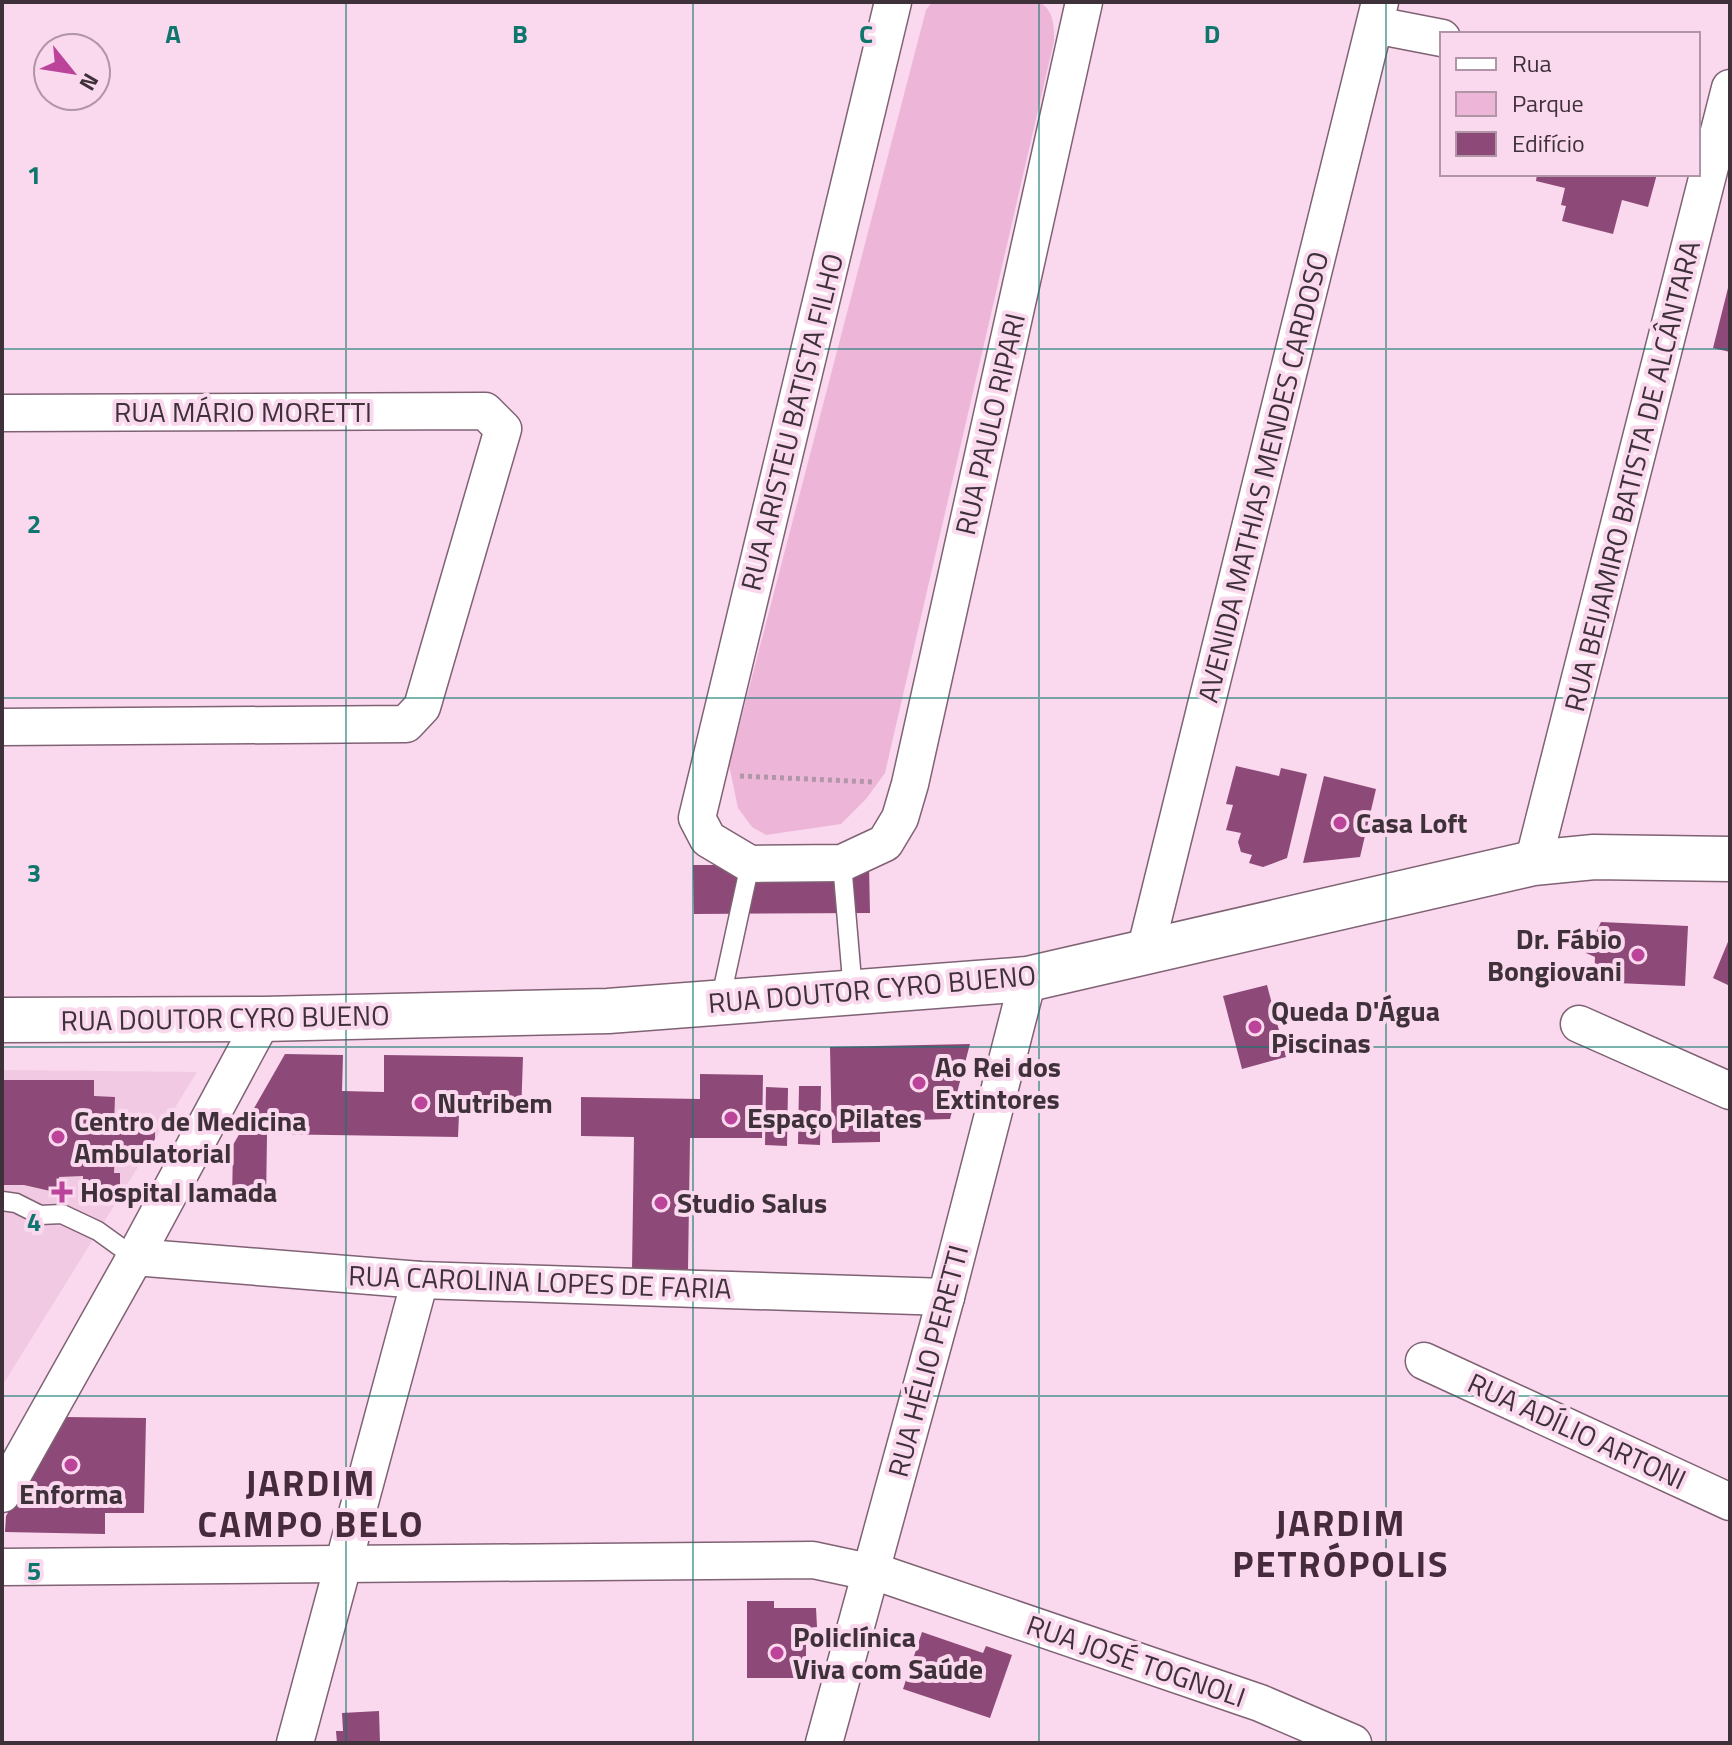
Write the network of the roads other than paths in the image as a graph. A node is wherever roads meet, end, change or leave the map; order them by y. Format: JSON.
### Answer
{"nodes":[{"id":1,"x":893,"y":2,"type":"edge"},
{"id":2,"x":1084,"y":2,"type":"edge"},
{"id":3,"x":1378,"y":14,"type":"edge"},
{"id":4,"x":1440,"y":37,"type":"edge"},
{"id":5,"x":1719,"y":89,"type":"edge"},
{"id":6,"x":1700,"y":168,"type":"edge"},
{"id":7,"x":1698,"y":176,"type":"edge"},
{"id":8,"x":2,"y":413,"type":"edge"},
{"id":9,"x":2,"y":727,"type":"edge"},
{"id":10,"x":1730,"y":859,"type":"edge"},
{"id":11,"x":842,"y":863,"type":"junction"},
{"id":12,"x":1533,"y":863,"type":"junction"},
{"id":13,"x":750,"y":864,"type":"junction"},
{"id":14,"x":1145,"y":952,"type":"junction"},
{"id":15,"x":1028,"y":979,"type":"junction"},
{"id":16,"x":853,"y":992,"type":"junction"},
{"id":17,"x":720,"y":1003,"type":"junction"},
{"id":18,"x":263,"y":1019,"type":"junction"},
{"id":19,"x":2,"y":1020,"type":"edge"},
{"id":20,"x":1579,"y":1024,"type":"dead end"},
{"id":21,"x":1730,"y":1091,"type":"edge"},
{"id":22,"x":2,"y":1201,"type":"edge"},
{"id":23,"x":134,"y":1257,"type":"junction"},
{"id":24,"x":420,"y":1280,"type":"junction"},
{"id":25,"x":946,"y":1297,"type":"junction"},
{"id":26,"x":1424,"y":1361,"type":"dead end"},
{"id":27,"x":2,"y":1494,"type":"edge"},
{"id":28,"x":1730,"y":1502,"type":"edge"},
{"id":29,"x":344,"y":1564,"type":"junction"},
{"id":30,"x":2,"y":1567,"type":"edge"},
{"id":31,"x":871,"y":1571,"type":"junction"},
{"id":32,"x":295,"y":1743,"type":"edge"},
{"id":33,"x":824,"y":1743,"type":"edge"},
{"id":34,"x":1353,"y":1743,"type":"edge"}],
"edges":[{"from":1,"to":13,"type":"street","name":"RUA ARISTEU BATISTA FILHO"},
{"from":2,"to":11,"type":"street","name":"RUA PAULO RIPARI"},
{"from":3,"to":4,"type":"street"},
{"from":3,"to":14,"type":"street","name":"AVENIDA MATHIAS MENDES CARDOSO"},
{"from":5,"to":6,"type":"street","name":"RUA BEIJAMIRO BATISTA DE ALCÂNTARA"},
{"from":7,"to":12,"type":"street","name":"RUA BEIJAMIRO BATISTA DE ALCÂNTARA"},
{"from":8,"to":9,"type":"street","name":"RUA MÁRIO MORETTI"},
{"from":10,"to":12,"type":"street","name":"RUA DOUTOR CYRO BUENO"},
{"from":11,"to":13,"type":"street"},
{"from":11,"to":16,"type":"lane"},
{"from":12,"to":14,"type":"street","name":"RUA DOUTOR CYRO BUENO"},
{"from":13,"to":17,"type":"lane"},
{"from":14,"to":15,"type":"street","name":"RUA DOUTOR CYRO BUENO"},
{"from":15,"to":16,"type":"street","name":"RUA DOUTOR CYRO BUENO"},
{"from":15,"to":25,"type":"street","name":"RUA HÉLIO PERETTI"},
{"from":16,"to":17,"type":"street","name":"RUA DOUTOR CYRO BUENO"},
{"from":17,"to":18,"type":"street","name":"RUA DOUTOR CYRO BUENO"},
{"from":18,"to":19,"type":"street","name":"RUA DOUTOR CYRO BUENO"},
{"from":18,"to":23,"type":"street"},
{"from":20,"to":21,"type":"street"},
{"from":22,"to":23,"type":"lane"},
{"from":23,"to":24,"type":"street","name":"RUA CAROLINA LOPES DE FARIA"},
{"from":23,"to":27,"type":"street"},
{"from":24,"to":25,"type":"street","name":"RUA CAROLINA LOPES DE FARIA"},
{"from":24,"to":29,"type":"street"},
{"from":25,"to":31,"type":"street","name":"RUA HÉLIO PERETTI"},
{"from":26,"to":28,"type":"street","name":"RUA ADÍLIO ARTONI"},
{"from":29,"to":30,"type":"street","name":"RUA JOSÉ TOGNOLI"},
{"from":29,"to":31,"type":"street","name":"RUA JOSÉ TOGNOLI"},
{"from":29,"to":32,"type":"street"},
{"from":31,"to":33,"type":"street","name":"RUA HÉLIO PERETTI"},
{"from":31,"to":34,"type":"street","name":"RUA JOSÉ TOGNOLI"}]}
